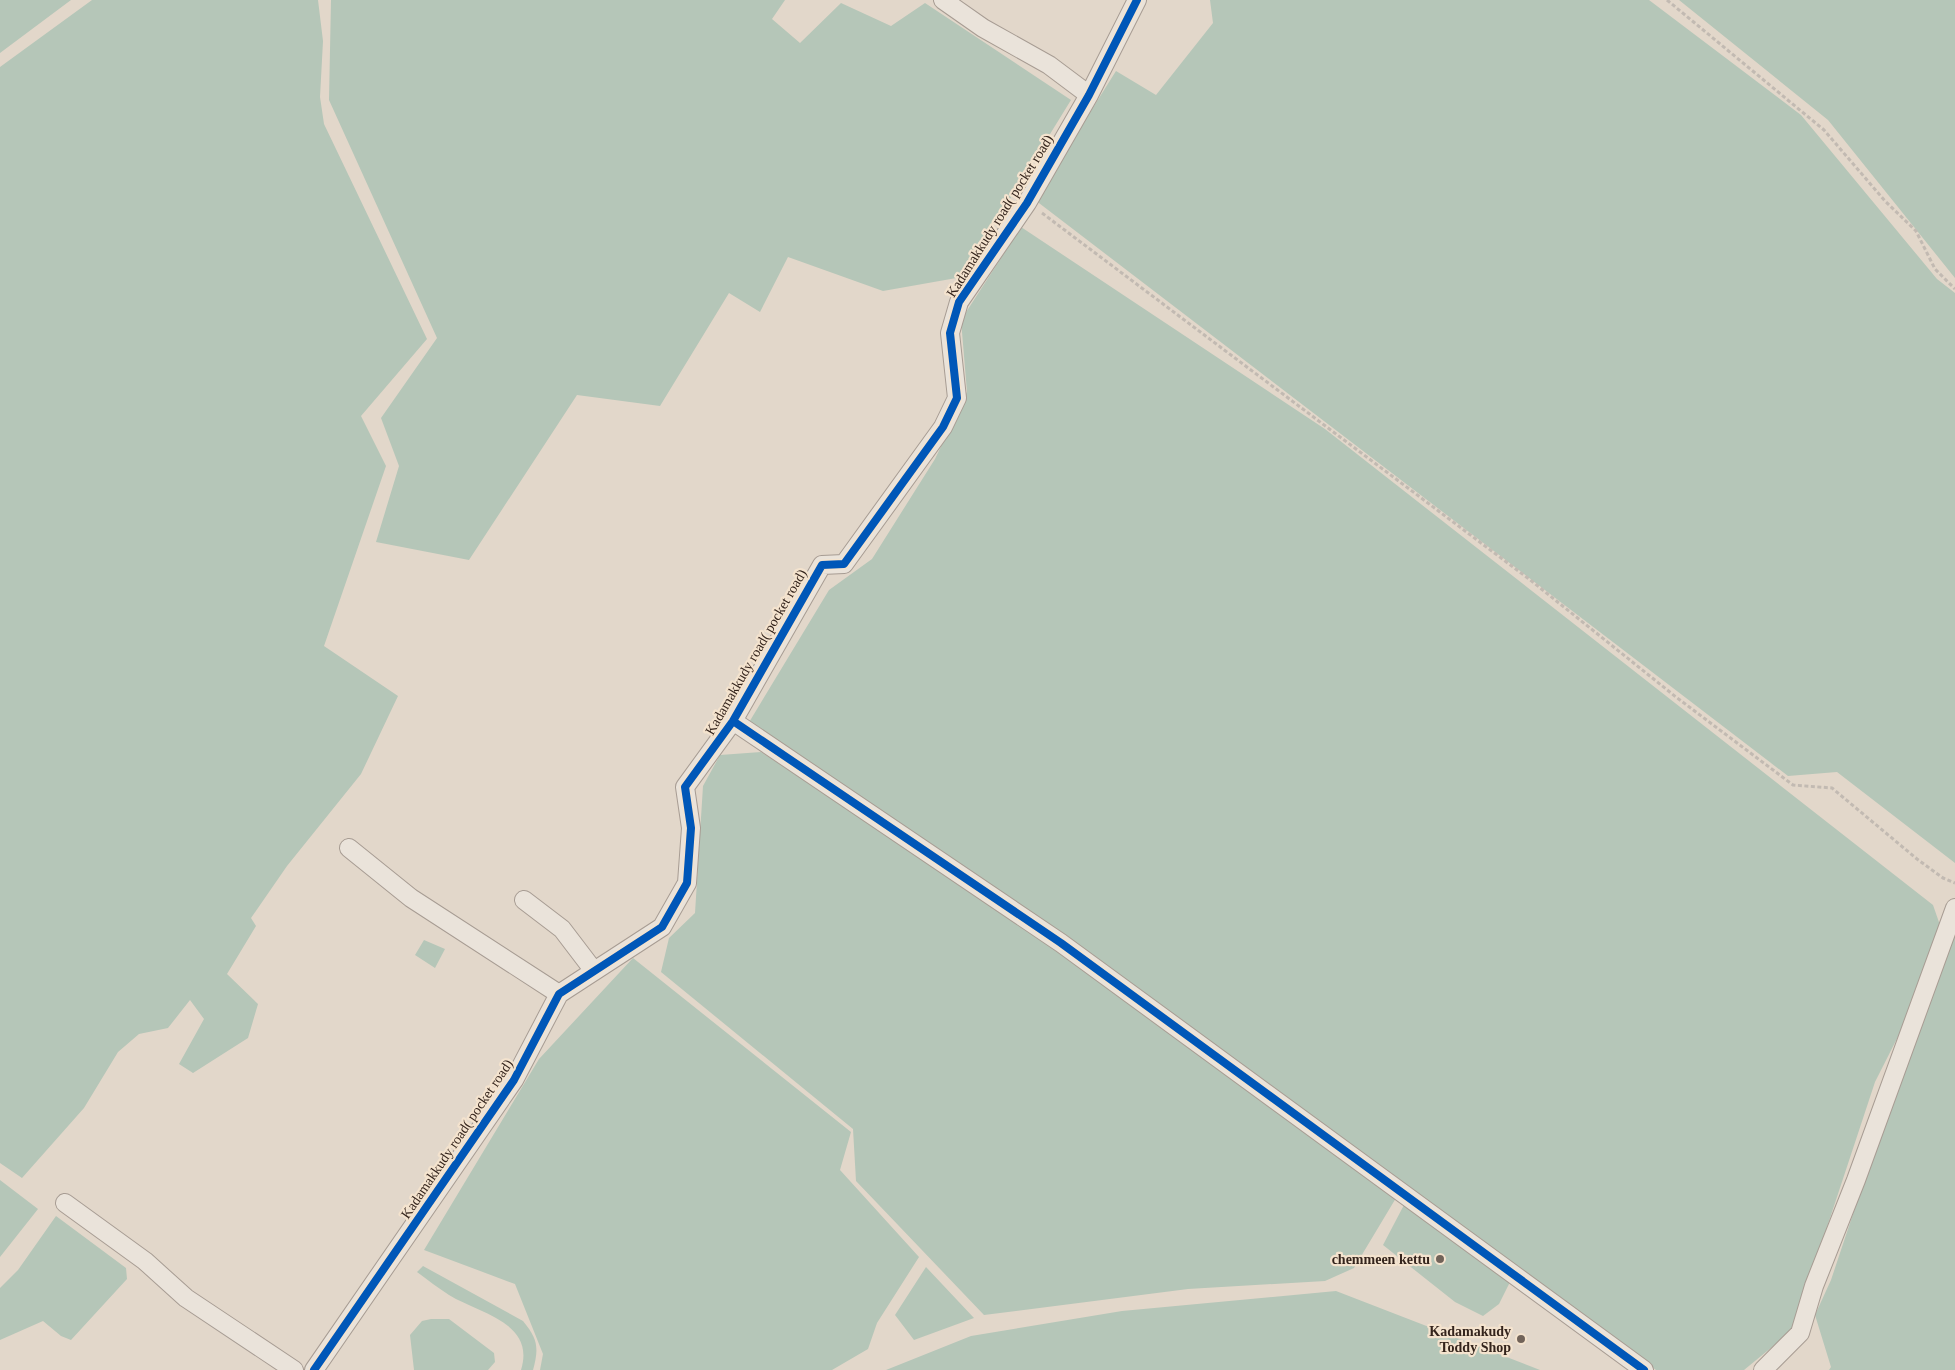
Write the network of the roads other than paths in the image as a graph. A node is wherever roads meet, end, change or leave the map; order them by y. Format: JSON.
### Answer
{"nodes":[{"id":1,"x":943,"y":0,"type":"edge"},
{"id":2,"x":1137,"y":0,"type":"edge"},
{"id":3,"x":1089,"y":95,"type":"junction"},
{"id":4,"x":733,"y":721,"type":"junction"},
{"id":5,"x":349,"y":848,"type":"dead end"},
{"id":6,"x":524,"y":900,"type":"dead end"},
{"id":7,"x":400,"y":902,"type":"dead end"},
{"id":8,"x":1955,"y":908,"type":"edge"},
{"id":9,"x":594,"y":972,"type":"junction"},
{"id":10,"x":556,"y":1000,"type":"junction"},
{"id":11,"x":65,"y":1203,"type":"dead end"},
{"id":12,"x":294,"y":1370,"type":"edge"},
{"id":13,"x":314,"y":1370,"type":"edge"},
{"id":14,"x":1644,"y":1370,"type":"edge"},
{"id":15,"x":1763,"y":1370,"type":"edge"}],
"edges":[{"from":1,"to":3,"type":"street"},
{"from":2,"to":3,"type":"street","name":"Kadamakkudy road( pocket road)"},
{"from":3,"to":4,"type":"street","name":"Kadamakkudy road( pocket road)"},
{"from":4,"to":9,"type":"street","name":"Kadamakkudy road( pocket road)"},
{"from":4,"to":14,"type":"street"},
{"from":5,"to":10,"type":"street"},
{"from":6,"to":9,"type":"street"},
{"from":7,"to":10,"type":"street"},
{"from":8,"to":15,"type":"street"},
{"from":9,"to":10,"type":"street","name":"Kadamakkudy road( pocket road)"},
{"from":10,"to":13,"type":"street","name":"Kadamakkudy road( pocket road)"},
{"from":11,"to":12,"type":"street"}]}
